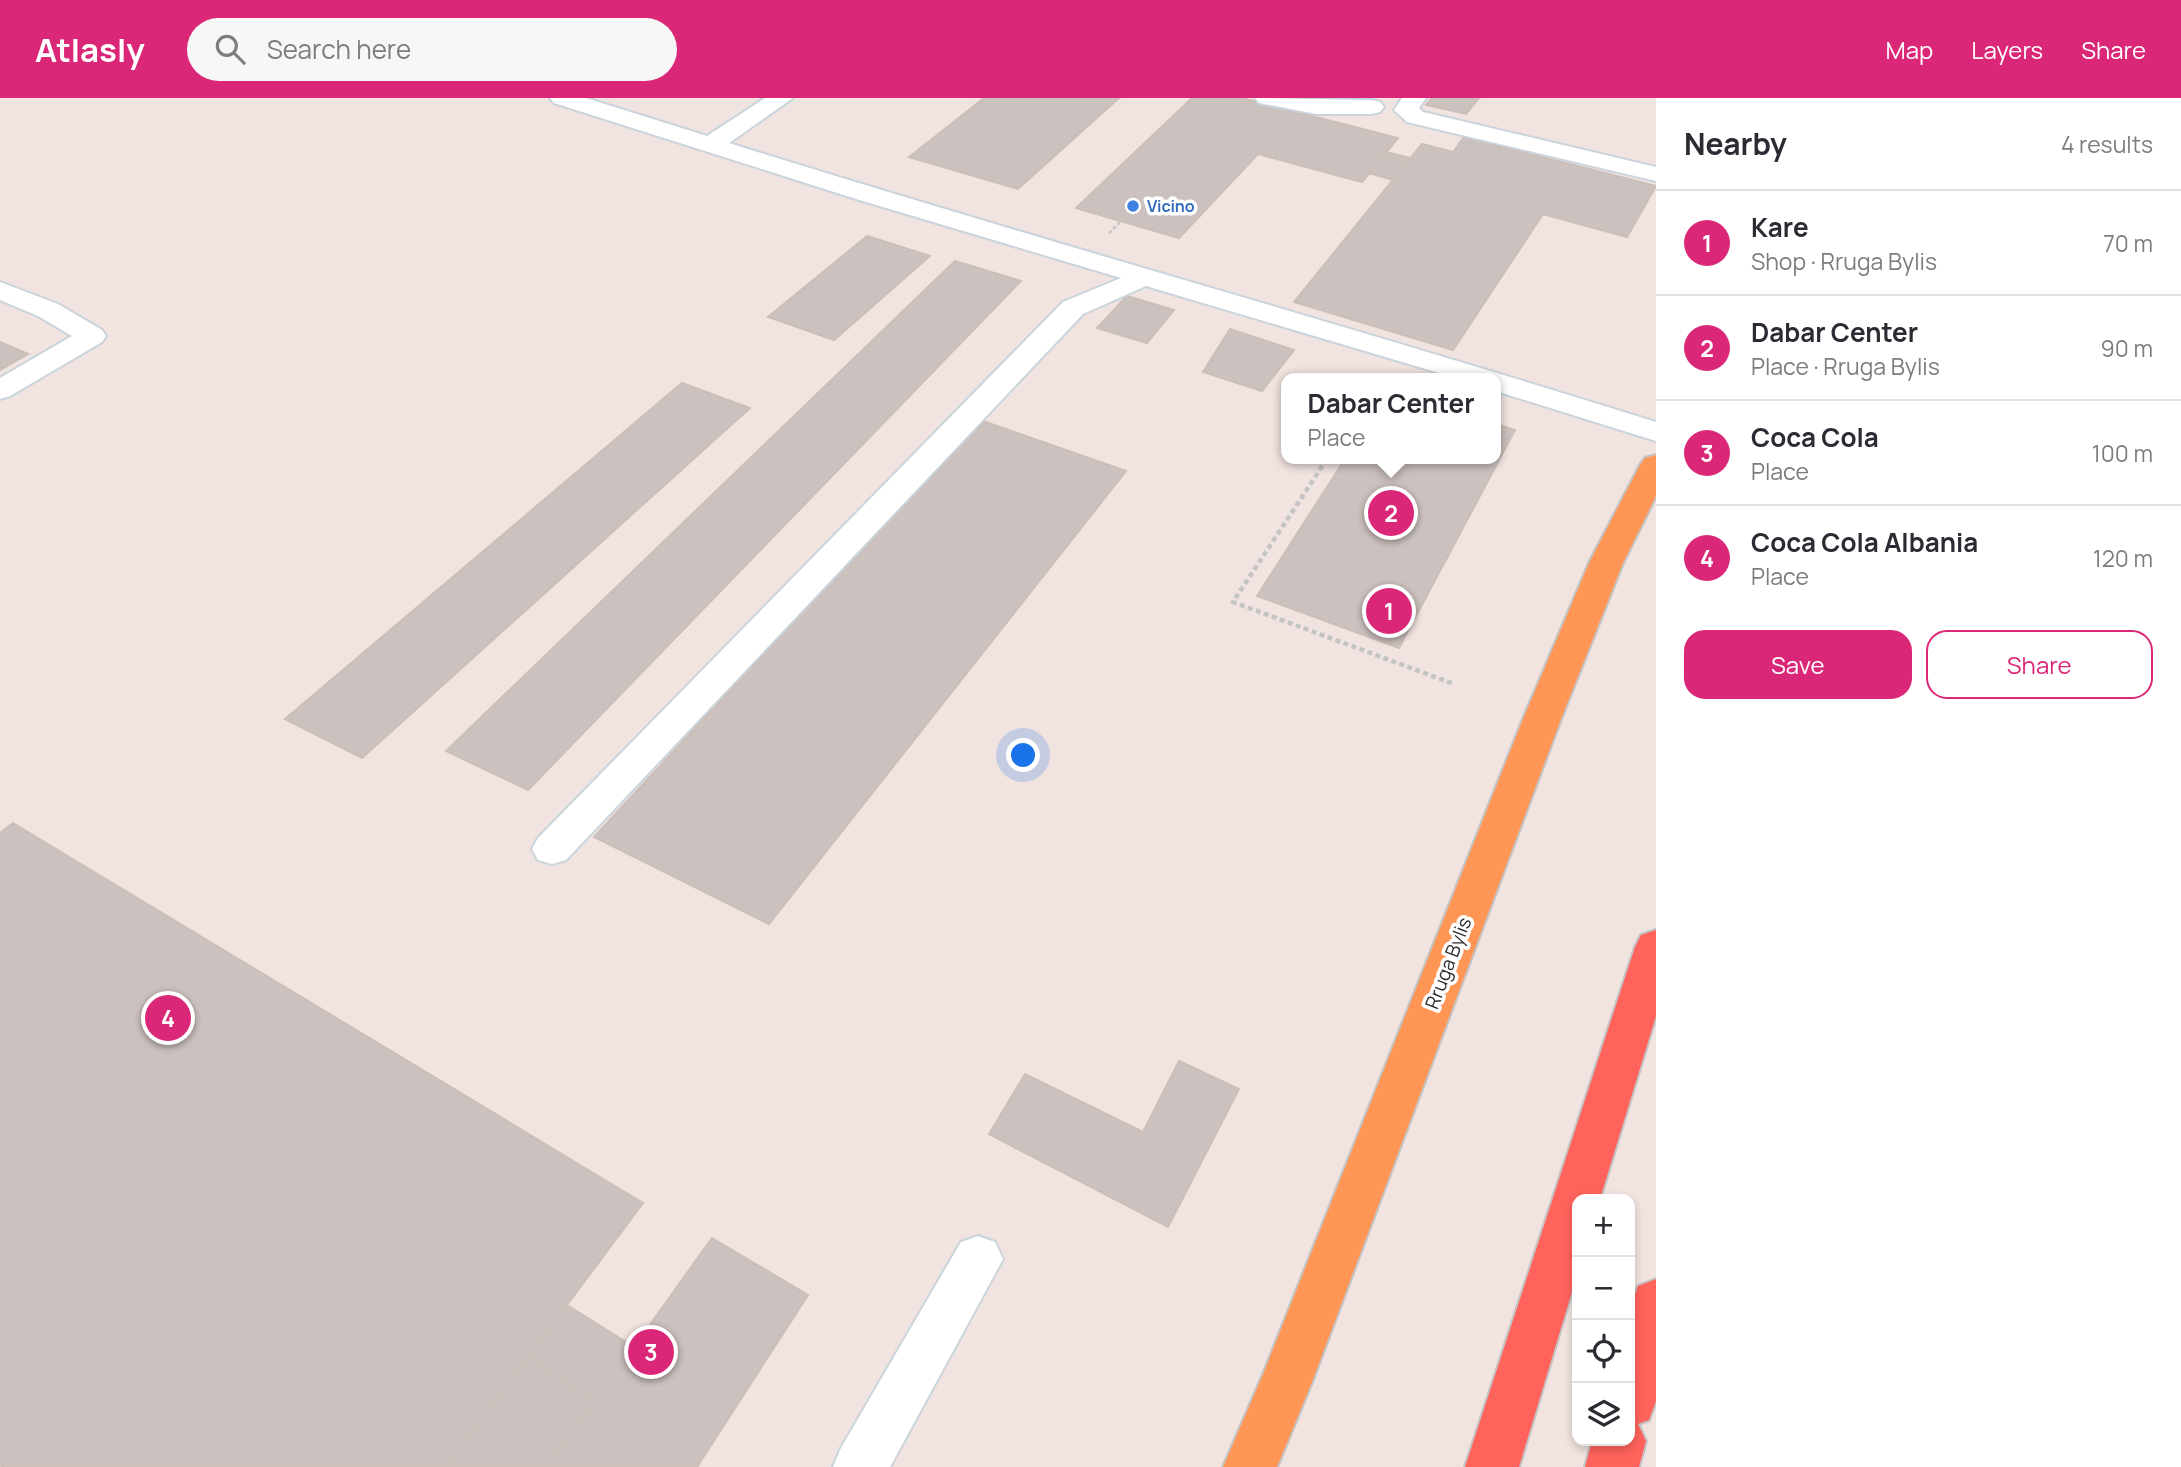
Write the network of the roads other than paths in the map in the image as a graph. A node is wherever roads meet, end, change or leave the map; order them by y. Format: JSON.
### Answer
{"nodes":[{"id":1,"x":562,"y":98,"type":"edge"},
{"id":2,"x":781,"y":98,"type":"edge"},
{"id":3,"x":1267,"y":98,"type":"edge"},
{"id":4,"x":1347,"y":98,"type":"edge"},
{"id":5,"x":1373,"y":107,"type":"junction"},
{"id":6,"x":1414,"y":107,"type":"edge"},
{"id":7,"x":712,"y":144,"type":"junction"},
{"id":8,"x":1656,"y":174,"type":"edge"},
{"id":9,"x":1142,"y":275,"type":"junction"},
{"id":10,"x":0,"y":290,"type":"edge"},
{"id":11,"x":1470,"y":373,"type":"edge"},
{"id":12,"x":1501,"y":383,"type":"edge"},
{"id":13,"x":0,"y":390,"type":"edge"},
{"id":14,"x":1656,"y":432,"type":"edge"},
{"id":15,"x":1656,"y":465,"type":"edge"},
{"id":16,"x":552,"y":849,"type":"dead end"},
{"id":17,"x":1656,"y":947,"type":"edge"},
{"id":18,"x":978,"y":1259,"type":"dead end"},
{"id":19,"x":1656,"y":1303,"type":"edge"},
{"id":20,"x":1635,"y":1383,"type":"edge"},
{"id":21,"x":1618,"y":1446,"type":"edge"},
{"id":22,"x":860,"y":1467,"type":"edge"},
{"id":23,"x":1250,"y":1467,"type":"edge"},
{"id":24,"x":1492,"y":1467,"type":"edge"},
{"id":25,"x":1612,"y":1467,"type":"edge"}],
"edges":[{"from":1,"to":7,"type":"street"},
{"from":2,"to":7,"type":"street"},
{"from":3,"to":5,"type":"street"},
{"from":4,"to":5,"type":"street"},
{"from":5,"to":6,"type":"street"},
{"from":6,"to":8,"type":"street"},
{"from":7,"to":9,"type":"street"},
{"from":9,"to":11,"type":"street"},
{"from":9,"to":16,"type":"street"},
{"from":10,"to":13,"type":"street"},
{"from":12,"to":14,"type":"street"},
{"from":15,"to":23,"type":"main road","name":"Rruga Bylis"},
{"from":17,"to":24,"type":"highway"},
{"from":18,"to":22,"type":"street"},
{"from":19,"to":20,"type":"highway"},
{"from":21,"to":25,"type":"highway"}]}
